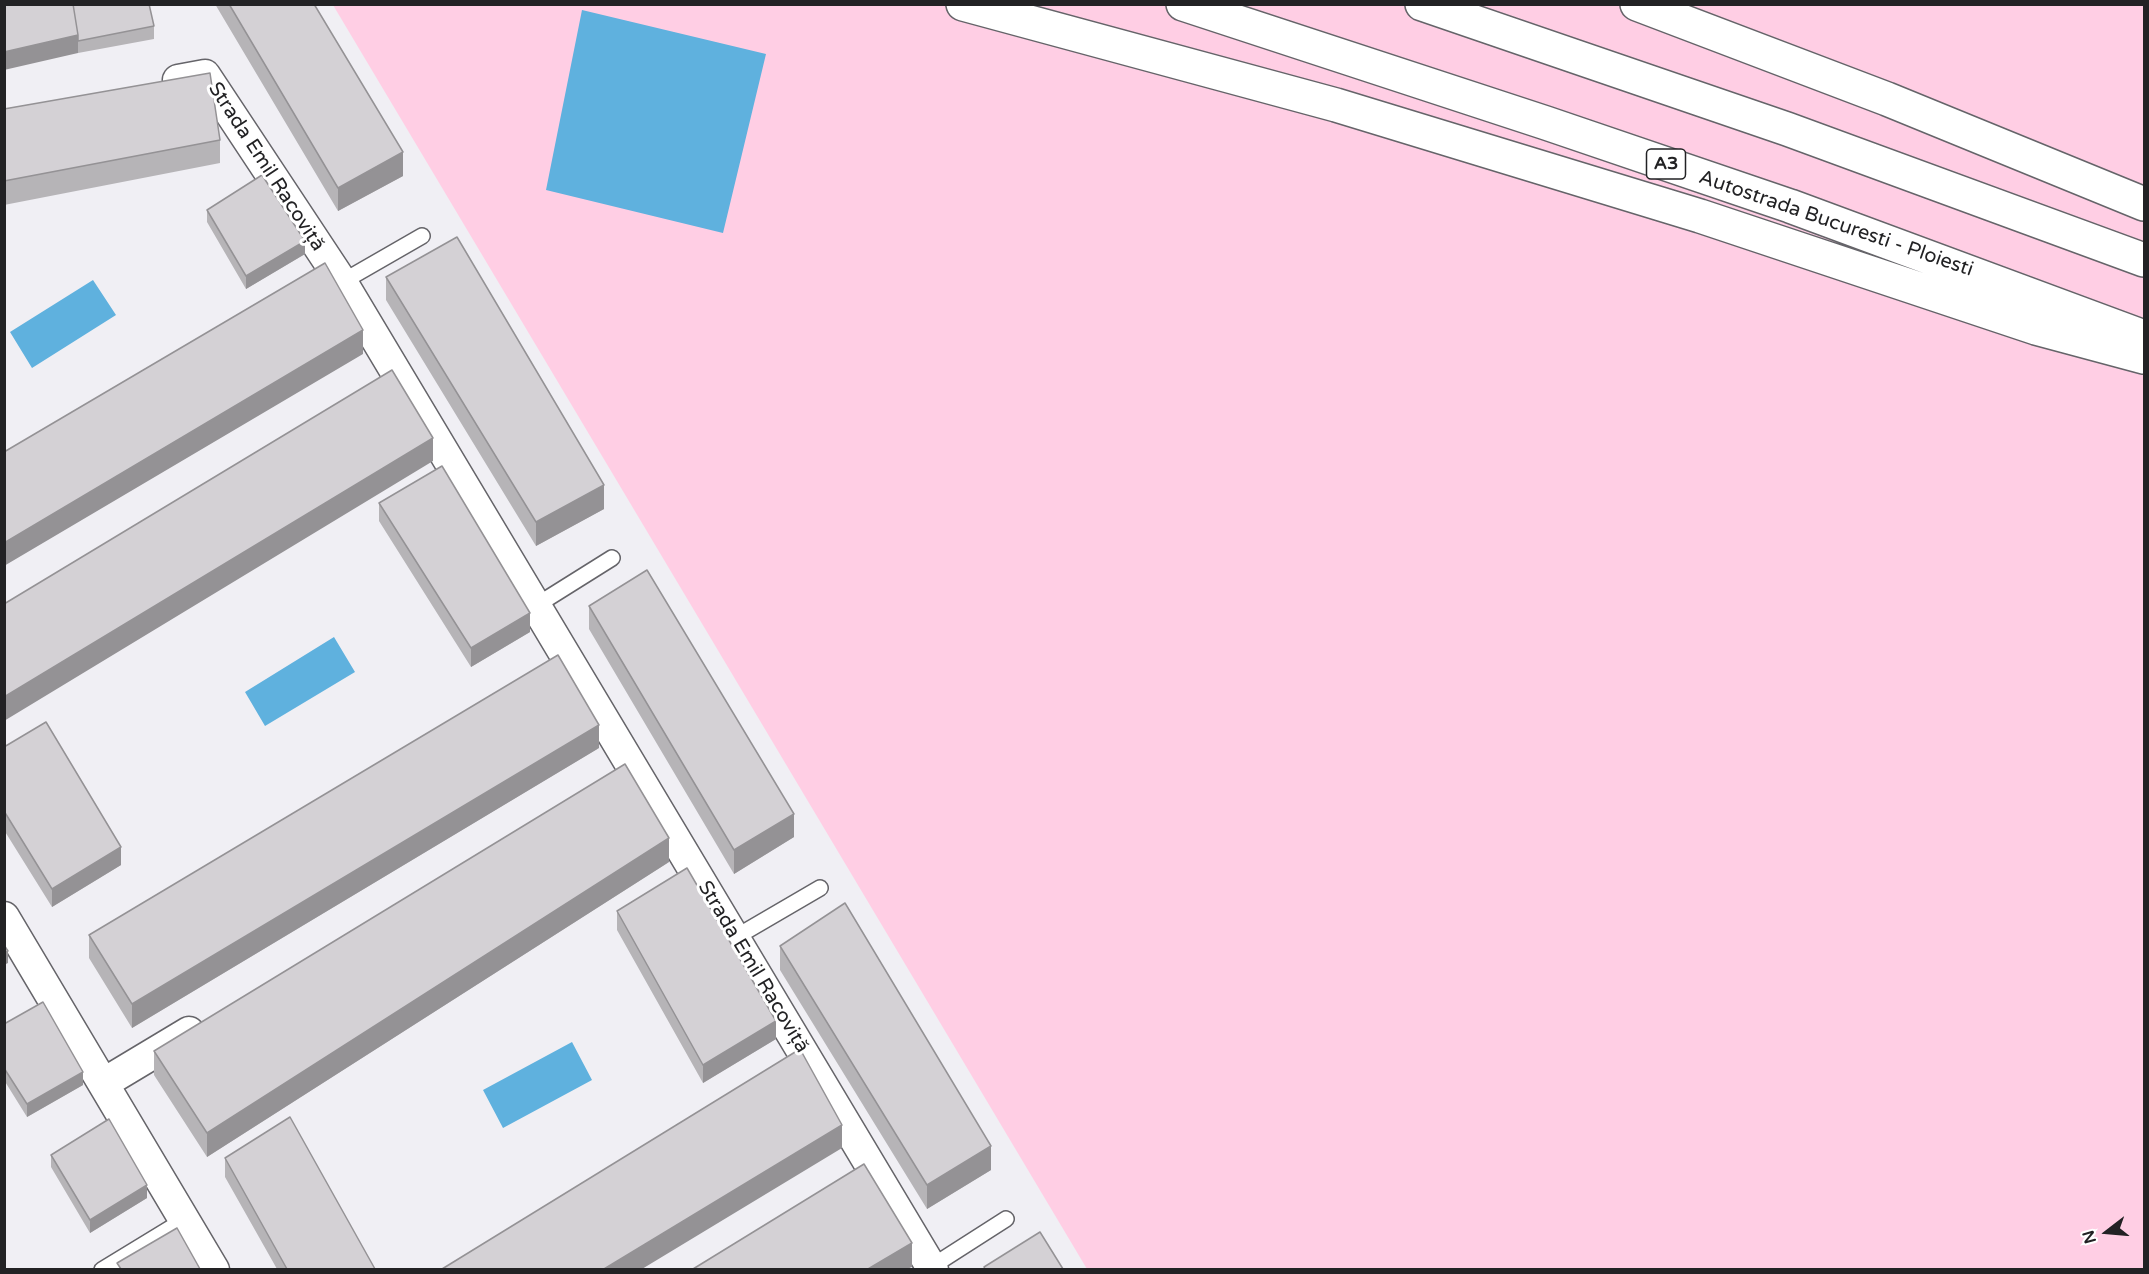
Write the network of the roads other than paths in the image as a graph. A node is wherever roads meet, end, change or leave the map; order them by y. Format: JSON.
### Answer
{"nodes":[{"id":1,"x":963,"y":4,"type":"edge"},
{"id":2,"x":1183,"y":4,"type":"edge"},
{"id":3,"x":1422,"y":4,"type":"edge"},
{"id":4,"x":1637,"y":4,"type":"edge"},
{"id":5,"x":150,"y":85,"type":"edge"},
{"id":6,"x":2145,"y":204,"type":"edge"},
{"id":7,"x":422,"y":236,"type":"dead end"},
{"id":8,"x":2145,"y":260,"type":"edge"},
{"id":9,"x":342,"y":282,"type":"junction"},
{"id":10,"x":2145,"y":337,"type":"edge"},
{"id":11,"x":2145,"y":357,"type":"edge"},
{"id":12,"x":612,"y":558,"type":"dead end"},
{"id":13,"x":537,"y":605,"type":"junction"},
{"id":14,"x":820,"y":888,"type":"dead end"},
{"id":15,"x":4,"y":917,"type":"edge"},
{"id":16,"x":736,"y":937,"type":"junction"},
{"id":17,"x":216,"y":1016,"type":"edge"},
{"id":18,"x":104,"y":1083,"type":"junction"},
{"id":19,"x":1006,"y":1219,"type":"dead end"},
{"id":20,"x":184,"y":1220,"type":"junction"},
{"id":21,"x":932,"y":1268,"type":"edge"},
{"id":22,"x":102,"y":1269,"type":"edge"},
{"id":23,"x":214,"y":1269,"type":"edge"}],
"edges":[{"from":1,"to":11,"type":"highway"},
{"from":2,"to":10,"type":"highway","name":"Autostrada Bucuresti - Ploiesti","number":"A3"},
{"from":3,"to":8,"type":"highway"},
{"from":4,"to":6,"type":"highway"},
{"from":5,"to":9,"type":"street","name":"Strada Emil Racoviță"},
{"from":7,"to":9,"type":"lane"},
{"from":9,"to":13,"type":"street","name":"Strada Emil Racoviță"},
{"from":12,"to":13,"type":"lane"},
{"from":13,"to":16,"type":"street","name":"Strada Emil Racoviță"},
{"from":14,"to":16,"type":"lane"},
{"from":15,"to":18,"type":"street"},
{"from":16,"to":21,"type":"street","name":"Strada Emil Racoviță"},
{"from":17,"to":18,"type":"street"},
{"from":18,"to":20,"type":"street"},
{"from":19,"to":21,"type":"lane"},
{"from":20,"to":22,"type":"lane"},
{"from":20,"to":23,"type":"street"}]}
